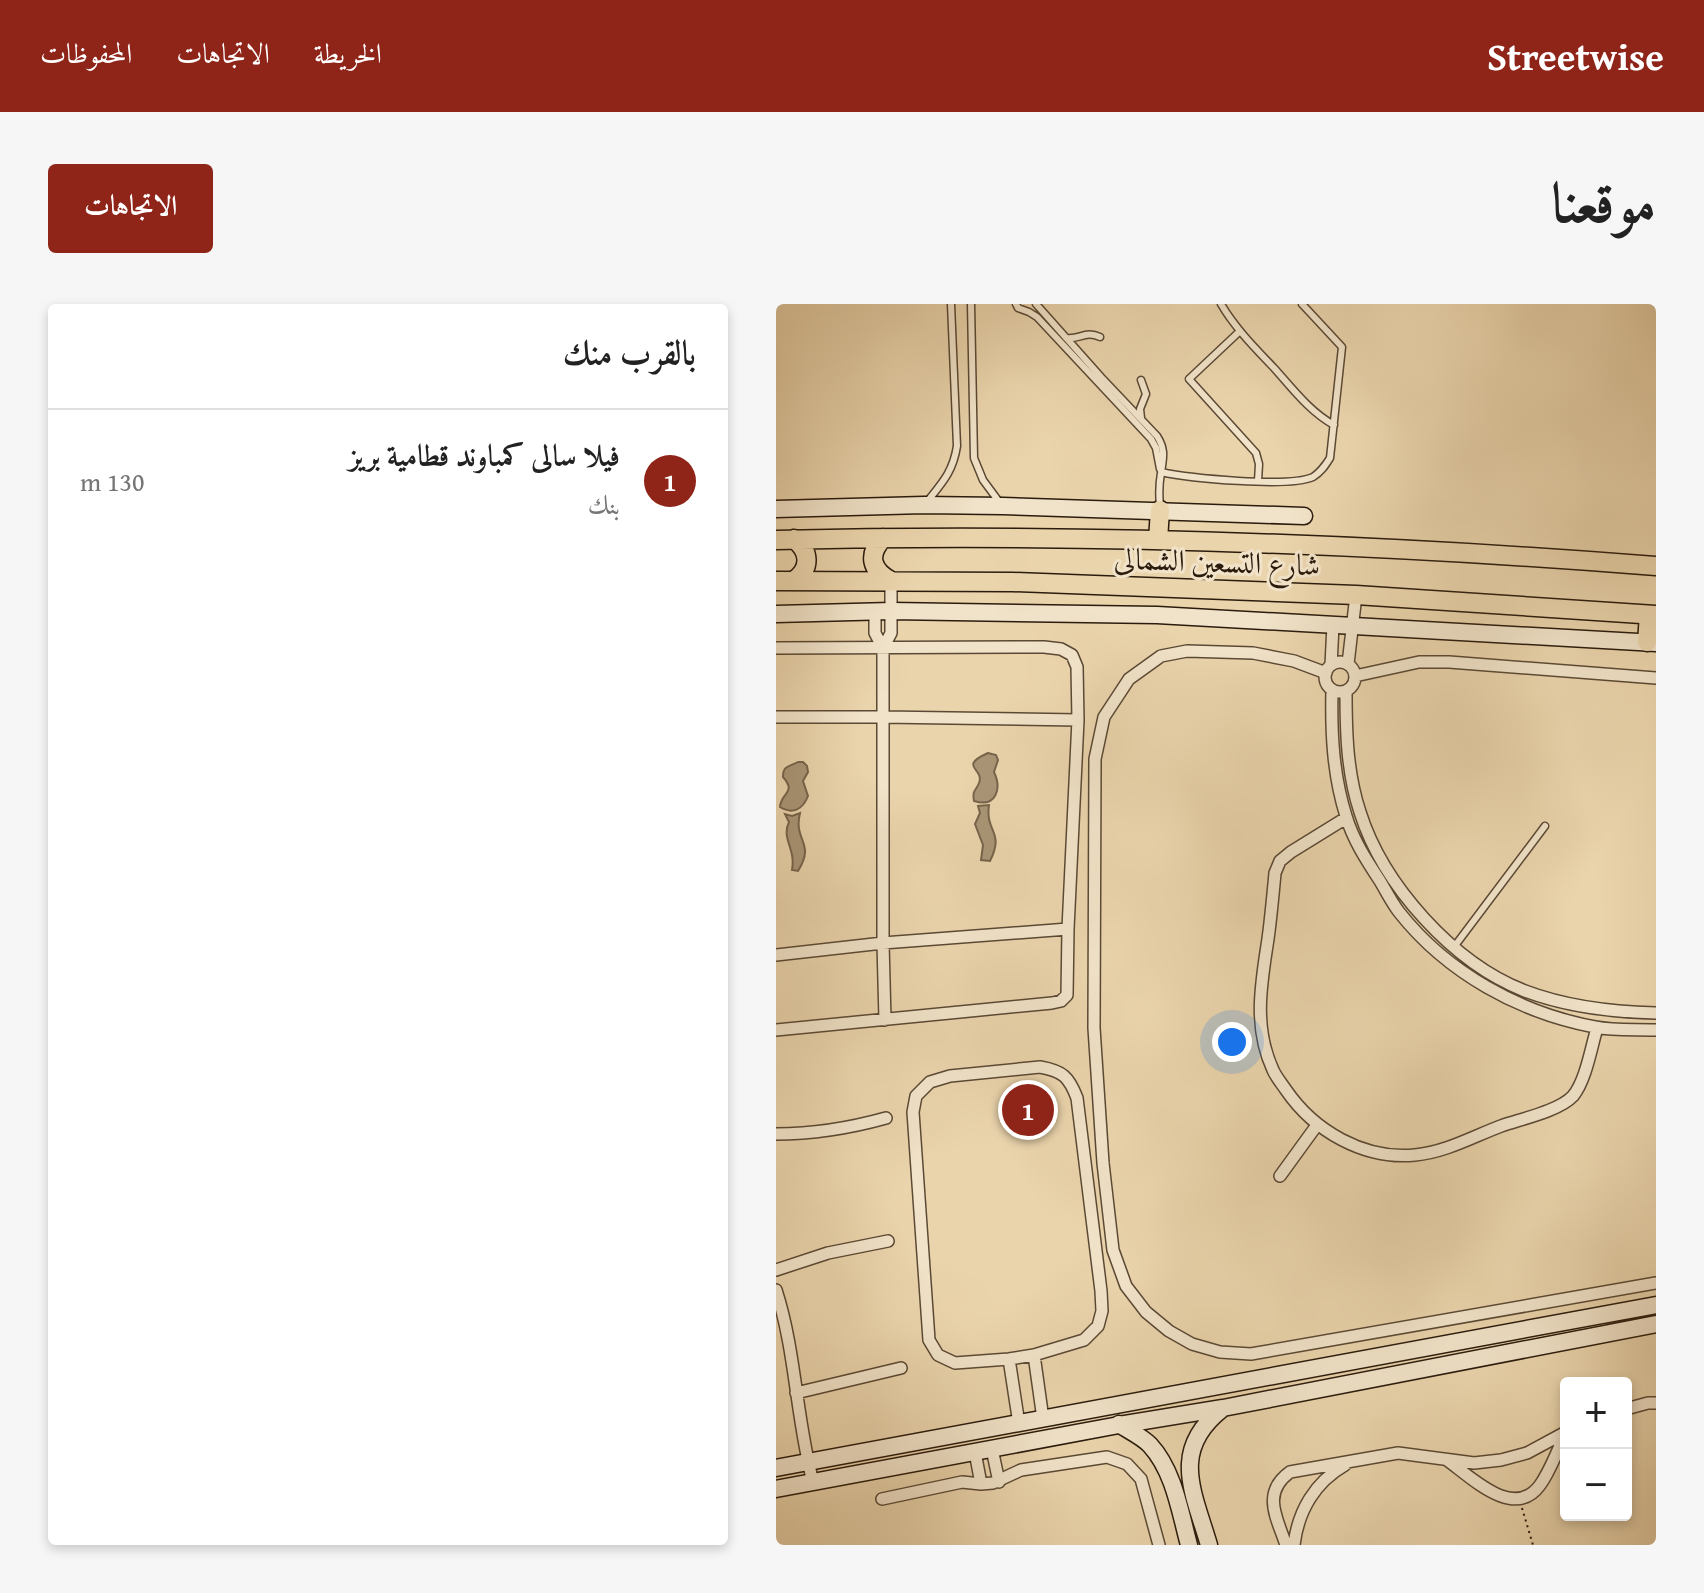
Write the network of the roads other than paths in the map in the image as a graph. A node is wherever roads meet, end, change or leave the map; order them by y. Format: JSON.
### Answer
{"nodes":[{"id":1,"x":951,"y":304,"type":"edge"},
{"id":2,"x":971,"y":304,"type":"edge"},
{"id":3,"x":1016,"y":304,"type":"edge"},
{"id":4,"x":1036,"y":304,"type":"edge"},
{"id":5,"x":1221,"y":304,"type":"edge"},
{"id":6,"x":1302,"y":304,"type":"edge"},
{"id":7,"x":1240,"y":331,"type":"junction"},
{"id":8,"x":1100,"y":337,"type":"dead end"},
{"id":9,"x":1066,"y":338,"type":"junction"},
{"id":10,"x":1141,"y":380,"type":"dead end"},
{"id":11,"x":1141,"y":418,"type":"junction"},
{"id":12,"x":1334,"y":425,"type":"junction"},
{"id":13,"x":1161,"y":472,"type":"junction"},
{"id":14,"x":1258,"y":481,"type":"junction"},
{"id":15,"x":924,"y":505,"type":"junction"},
{"id":16,"x":1003,"y":506,"type":"junction"},
{"id":17,"x":776,"y":509,"type":"edge"},
{"id":18,"x":1160,"y":510,"type":"junction"},
{"id":19,"x":1304,"y":516,"type":"dead end"},
{"id":20,"x":883,"y":538,"type":"junction"},
{"id":21,"x":785,"y":540,"type":"edge"},
{"id":22,"x":1158,"y":540,"type":"junction"},
{"id":23,"x":1656,"y":566,"type":"edge"},
{"id":24,"x":785,"y":580,"type":"edge"},
{"id":25,"x":891,"y":581,"type":"junction"},
{"id":26,"x":1356,"y":595,"type":"junction"},
{"id":27,"x":883,"y":611,"type":"junction"},
{"id":28,"x":776,"y":614,"type":"edge"},
{"id":29,"x":1652,"y":615,"type":"edge"},
{"id":30,"x":1333,"y":625,"type":"junction"},
{"id":31,"x":1353,"y":626,"type":"junction"},
{"id":32,"x":1652,"y":643,"type":"edge"},
{"id":33,"x":776,"y":648,"type":"edge"},
{"id":34,"x":883,"y":648,"type":"junction"},
{"id":35,"x":1348,"y":664,"type":"junction"},
{"id":36,"x":1328,"y":669,"type":"junction"},
{"id":37,"x":1355,"y":676,"type":"junction"},
{"id":38,"x":1656,"y":678,"type":"edge"},
{"id":39,"x":1332,"y":690,"type":"junction"},
{"id":40,"x":1346,"y":691,"type":"junction"},
{"id":41,"x":776,"y":717,"type":"edge"},
{"id":42,"x":883,"y":717,"type":"junction"},
{"id":43,"x":1078,"y":720,"type":"junction"},
{"id":44,"x":1346,"y":818,"type":"junction"},
{"id":45,"x":1545,"y":826,"type":"dead end"},
{"id":46,"x":1068,"y":929,"type":"junction"},
{"id":47,"x":883,"y":943,"type":"junction"},
{"id":48,"x":1454,"y":947,"type":"junction"},
{"id":49,"x":776,"y":955,"type":"edge"},
{"id":50,"x":1656,"y":1013,"type":"edge"},
{"id":51,"x":885,"y":1020,"type":"junction"},
{"id":52,"x":1597,"y":1028,"type":"junction"},
{"id":53,"x":776,"y":1030,"type":"edge"},
{"id":54,"x":1656,"y":1030,"type":"edge"},
{"id":55,"x":886,"y":1118,"type":"dead end"},
{"id":56,"x":1317,"y":1125,"type":"junction"},
{"id":57,"x":776,"y":1134,"type":"edge"},
{"id":58,"x":1280,"y":1176,"type":"dead end"},
{"id":59,"x":888,"y":1241,"type":"dead end"},
{"id":60,"x":776,"y":1270,"type":"edge"},
{"id":61,"x":1656,"y":1283,"type":"edge"},
{"id":62,"x":776,"y":1290,"type":"edge"},
{"id":63,"x":1656,"y":1305,"type":"edge"},
{"id":64,"x":1656,"y":1324,"type":"edge"},
{"id":65,"x":1034,"y":1355,"type":"junction"},
{"id":66,"x":1009,"y":1359,"type":"junction"},
{"id":67,"x":901,"y":1368,"type":"dead end"},
{"id":68,"x":1221,"y":1386,"type":"junction"},
{"id":69,"x":796,"y":1393,"type":"junction"},
{"id":70,"x":1656,"y":1403,"type":"edge"},
{"id":71,"x":1115,"y":1406,"type":"junction"},
{"id":72,"x":1632,"y":1407,"type":"edge"},
{"id":73,"x":1223,"y":1408,"type":"junction"},
{"id":74,"x":1043,"y":1419,"type":"junction"},
{"id":75,"x":1019,"y":1424,"type":"junction"},
{"id":76,"x":1119,"y":1425,"type":"junction"},
{"id":77,"x":1560,"y":1435,"type":"edge"},
{"id":78,"x":1560,"y":1444,"type":"edge"},
{"id":79,"x":992,"y":1449,"type":"junction"},
{"id":80,"x":975,"y":1452,"type":"junction"},
{"id":81,"x":1447,"y":1460,"type":"junction"},
{"id":82,"x":808,"y":1462,"type":"junction"},
{"id":83,"x":1350,"y":1462,"type":"junction"},
{"id":84,"x":776,"y":1468,"type":"edge"},
{"id":85,"x":813,"y":1482,"type":"junction"},
{"id":86,"x":999,"y":1482,"type":"junction"},
{"id":87,"x":981,"y":1484,"type":"junction"},
{"id":88,"x":776,"y":1489,"type":"edge"},
{"id":89,"x":882,"y":1499,"type":"dead end"},
{"id":90,"x":1159,"y":1545,"type":"edge"},
{"id":91,"x":1189,"y":1545,"type":"edge"},
{"id":92,"x":1209,"y":1545,"type":"edge"},
{"id":93,"x":1286,"y":1545,"type":"edge"},
{"id":94,"x":1294,"y":1545,"type":"edge"}],
"edges":[{"from":1,"to":15,"type":"lane"},
{"from":2,"to":16,"type":"lane"},
{"from":3,"to":13,"type":"lane"},
{"from":4,"to":9,"type":"lane"},
{"from":5,"to":7,"type":"lane"},
{"from":6,"to":12,"type":"lane"},
{"from":7,"to":12,"type":"lane"},
{"from":7,"to":14,"type":"lane"},
{"from":8,"to":9,"type":"lane"},
{"from":9,"to":11,"type":"lane"},
{"from":10,"to":11,"type":"lane"},
{"from":11,"to":13,"type":"lane"},
{"from":12,"to":14,"type":"lane"},
{"from":13,"to":14,"type":"lane"},
{"from":13,"to":18,"type":"lane"},
{"from":15,"to":16,"type":"street"},
{"from":15,"to":17,"type":"street"},
{"from":16,"to":18,"type":"street"},
{"from":18,"to":19,"type":"street"},
{"from":18,"to":22,"type":"main road"},
{"from":20,"to":21,"type":"main road","name":"شارع التسعين الشمالى"},
{"from":20,"to":22,"type":"main road","name":"شارع التسعين الشمالى"},
{"from":20,"to":25,"type":"main road"},
{"from":21,"to":24,"type":"main road"},
{"from":22,"to":23,"type":"main road","name":"شارع التسعين الشمالى"},
{"from":24,"to":25,"type":"main road","name":"شارع التسعين الشمالى"},
{"from":25,"to":26,"type":"main road","name":"شارع التسعين الشمالى"},
{"from":25,"to":27,"type":"street"},
{"from":26,"to":29,"type":"main road","name":"شارع التسعين الشمالى"},
{"from":26,"to":31,"type":"street"},
{"from":27,"to":28,"type":"street"},
{"from":27,"to":30,"type":"street"},
{"from":27,"to":34,"type":"street"},
{"from":29,"to":32,"type":"main road"},
{"from":30,"to":31,"type":"street"},
{"from":30,"to":36,"type":"street"},
{"from":31,"to":32,"type":"street"},
{"from":31,"to":35,"type":"street"},
{"from":33,"to":34,"type":"street"},
{"from":34,"to":42,"type":"street"},
{"from":34,"to":43,"type":"street"},
{"from":35,"to":36,"type":"street"},
{"from":35,"to":37,"type":"street"},
{"from":36,"to":39,"type":"street"},
{"from":36,"to":61,"type":"street"},
{"from":37,"to":38,"type":"street"},
{"from":37,"to":40,"type":"street"},
{"from":39,"to":40,"type":"street"},
{"from":39,"to":44,"type":"street"},
{"from":40,"to":48,"type":"street"},
{"from":41,"to":42,"type":"street"},
{"from":42,"to":43,"type":"street"},
{"from":42,"to":47,"type":"street"},
{"from":43,"to":46,"type":"street"},
{"from":44,"to":52,"type":"street"},
{"from":44,"to":56,"type":"street"},
{"from":45,"to":48,"type":"lane"},
{"from":46,"to":47,"type":"street"},
{"from":46,"to":51,"type":"street"},
{"from":47,"to":49,"type":"street"},
{"from":47,"to":51,"type":"street"},
{"from":48,"to":50,"type":"street"},
{"from":51,"to":53,"type":"street"},
{"from":52,"to":54,"type":"street"},
{"from":52,"to":56,"type":"street"},
{"from":55,"to":57,"type":"street"},
{"from":56,"to":58,"type":"street"},
{"from":59,"to":60,"type":"street"},
{"from":62,"to":69,"type":"street"},
{"from":63,"to":68,"type":"street"},
{"from":64,"to":73,"type":"street"},
{"from":65,"to":66,"type":"street"},
{"from":65,"to":66,"type":"street"},
{"from":65,"to":74,"type":"street"},
{"from":66,"to":75,"type":"street"},
{"from":67,"to":69,"type":"street"},
{"from":68,"to":71,"type":"street"},
{"from":68,"to":73,"type":"street"},
{"from":69,"to":82,"type":"street"},
{"from":70,"to":72,"type":"street"},
{"from":71,"to":74,"type":"street"},
{"from":71,"to":76,"type":"street"},
{"from":73,"to":76,"type":"street"},
{"from":73,"to":92,"type":"street"},
{"from":74,"to":75,"type":"street"},
{"from":75,"to":82,"type":"street"},
{"from":76,"to":79,"type":"street"},
{"from":76,"to":91,"type":"street"},
{"from":77,"to":81,"type":"street"},
{"from":78,"to":81,"type":"street"},
{"from":79,"to":80,"type":"street"},
{"from":79,"to":86,"type":"street"},
{"from":80,"to":85,"type":"street"},
{"from":80,"to":87,"type":"street"},
{"from":81,"to":83,"type":"street"},
{"from":82,"to":84,"type":"street"},
{"from":82,"to":85,"type":"street"},
{"from":83,"to":93,"type":"street"},
{"from":83,"to":94,"type":"street"},
{"from":85,"to":88,"type":"street"},
{"from":86,"to":87,"type":"street"},
{"from":86,"to":90,"type":"street"},
{"from":87,"to":89,"type":"street"}]}
